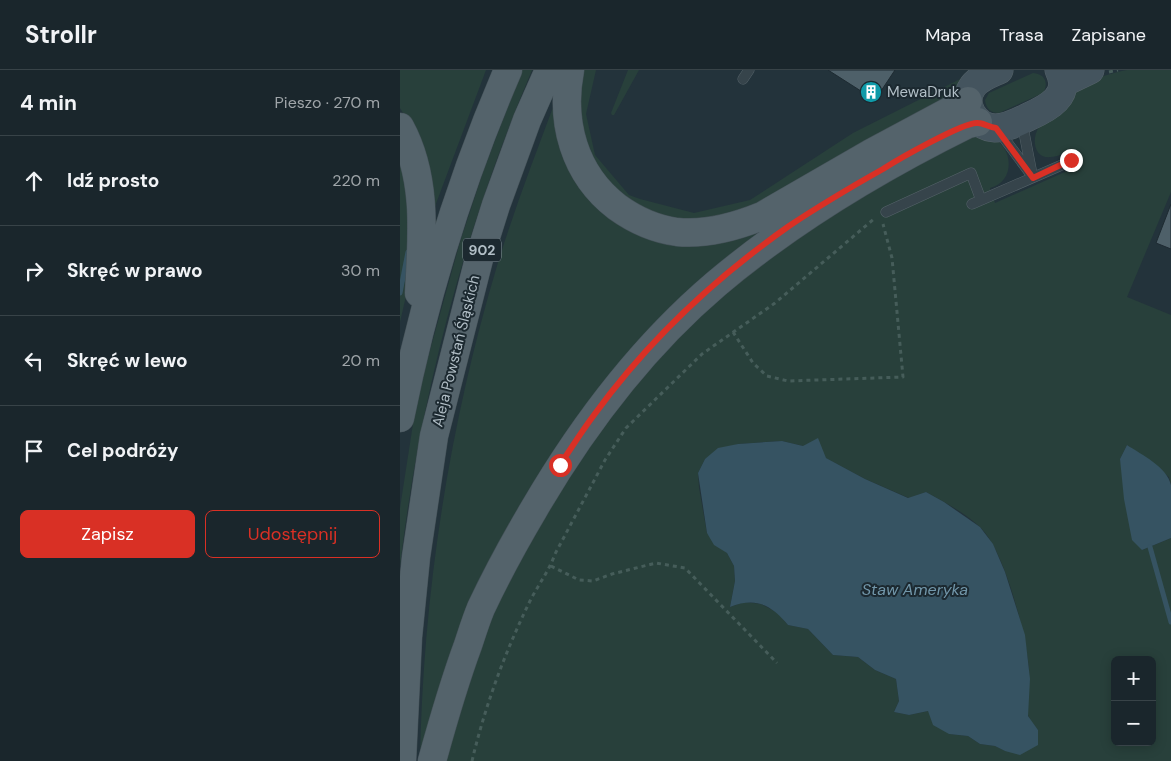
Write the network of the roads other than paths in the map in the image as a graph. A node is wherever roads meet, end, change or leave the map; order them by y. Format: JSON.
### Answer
{"nodes":[{"id":1,"x":508,"y":70,"type":"edge"},
{"id":2,"x":549,"y":70,"type":"edge"},
{"id":3,"x":570,"y":70,"type":"edge"},
{"id":4,"x":749,"y":70,"type":"edge"},
{"id":5,"x":999,"y":70,"type":"edge"},
{"id":6,"x":1090,"y":70,"type":"edge"},
{"id":7,"x":1061,"y":76,"type":"edge"},
{"id":8,"x":743,"y":79,"type":"dead end"},
{"id":9,"x":991,"y":118,"type":"junction"},
{"id":10,"x":400,"y":126,"type":"edge"},
{"id":11,"x":1071,"y":160,"type":"dead end"},
{"id":12,"x":1033,"y":178,"type":"junction"},
{"id":13,"x":883,"y":213,"type":"road end"},
{"id":14,"x":416,"y":345,"type":"junction"},
{"id":15,"x":400,"y":418,"type":"edge"},
{"id":16,"x":402,"y":761,"type":"edge"},
{"id":17,"x":432,"y":761,"type":"edge"}],
"edges":[{"from":1,"to":14,"type":"main road","number":"902"},
{"from":2,"to":16,"type":"main road","name":"Aleja Powstań Śląskich","number":"902"},
{"from":3,"to":9,"type":"main road"},
{"from":4,"to":8,"type":"lane"},
{"from":5,"to":9,"type":"main road"},
{"from":6,"to":7,"type":"main road"},
{"from":7,"to":9,"type":"main road"},
{"from":9,"to":12,"type":"lane"},
{"from":9,"to":12,"type":"lane"},
{"from":9,"to":17,"type":"main road"},
{"from":10,"to":14,"type":"main road"},
{"from":11,"to":12,"type":"lane"},
{"from":12,"to":13,"type":"lane"},
{"from":14,"to":15,"type":"main road","number":"902"}]}
